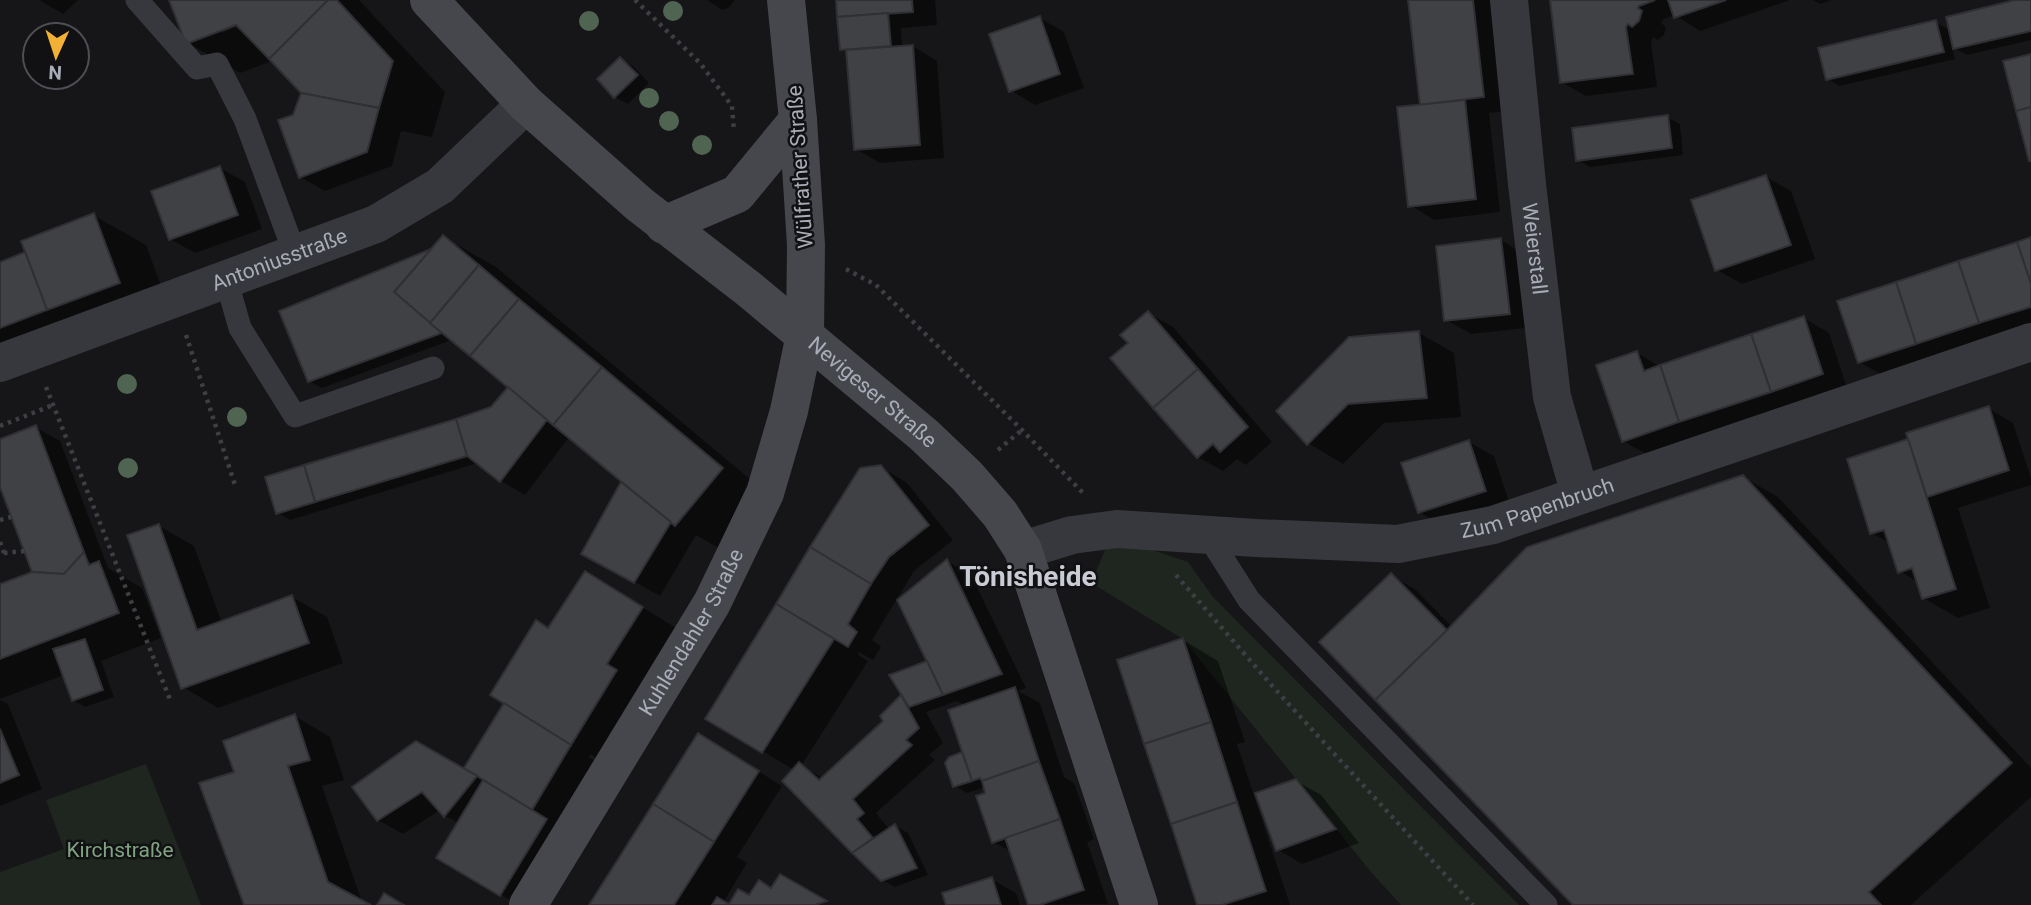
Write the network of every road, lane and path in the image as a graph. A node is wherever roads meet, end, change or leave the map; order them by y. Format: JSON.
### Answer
{"nodes":[{"id":1,"x":137,"y":0,"type":"edge"},
{"id":2,"x":429,"y":0,"type":"edge"},
{"id":3,"x":635,"y":0,"type":"edge"},
{"id":4,"x":786,"y":0,"type":"edge"},
{"id":5,"x":1509,"y":0,"type":"edge"},
{"id":6,"x":526,"y":104,"type":"junction"},
{"id":7,"x":798,"y":120,"type":"junction"},
{"id":8,"x":737,"y":194,"type":"junction"},
{"id":9,"x":664,"y":225,"type":"junction"},
{"id":10,"x":295,"y":254,"type":"junction"},
{"id":11,"x":226,"y":279,"type":"junction"},
{"id":12,"x":174,"y":298,"type":"junction"},
{"id":13,"x":804,"y":335,"type":"junction"},
{"id":14,"x":2031,"y":342,"type":"edge"},
{"id":15,"x":15,"y":357,"type":"edge"},
{"id":16,"x":433,"y":368,"type":"dead end"},
{"id":17,"x":53,"y":405,"type":"junction"},
{"id":18,"x":0,"y":426,"type":"edge"},
{"id":19,"x":235,"y":485,"type":"dead end"},
{"id":20,"x":1580,"y":494,"type":"junction"},
{"id":21,"x":11,"y":517,"type":"dead end"},
{"id":22,"x":0,"y":520,"type":"edge"},
{"id":23,"x":1206,"y":534,"type":"junction"},
{"id":24,"x":0,"y":542,"type":"edge"},
{"id":25,"x":1023,"y":550,"type":"junction"},
{"id":26,"x":24,"y":551,"type":"dead end"},
{"id":27,"x":2,"y":554,"type":"edge"},
{"id":28,"x":171,"y":702,"type":"dead end"},
{"id":29,"x":528,"y":905,"type":"edge"},
{"id":30,"x":1139,"y":905,"type":"edge"},
{"id":31,"x":1546,"y":905,"type":"edge"}],
"edges":[{"from":1,"to":10,"type":"lane"},
{"from":2,"to":6,"type":"main road","name":"Nevigeser Straße"},
{"from":3,"to":8,"type":"path"},
{"from":4,"to":7,"type":"main road","name":"Wülfrather Straße"},
{"from":5,"to":20,"type":"street","name":"Weierstall"},
{"from":6,"to":9,"type":"main road","name":"Nevigeser Straße"},
{"from":6,"to":10,"type":"street","name":"Antoniusstraße"},
{"from":7,"to":8,"type":"main road"},
{"from":7,"to":13,"type":"main road","name":"Wülfrather Straße"},
{"from":8,"to":9,"type":"main road"},
{"from":9,"to":13,"type":"main road","name":"Nevigeser Straße"},
{"from":10,"to":11,"type":"street","name":"Antoniusstraße"},
{"from":11,"to":12,"type":"street","name":"Antoniusstraße"},
{"from":11,"to":16,"type":"lane"},
{"from":12,"to":15,"type":"street","name":"Antoniusstraße"},
{"from":12,"to":19,"type":"path"},
{"from":13,"to":25,"type":"main road","name":"Nevigeser Straße"},
{"from":13,"to":29,"type":"main road","name":"Kuhlendahler Straße"},
{"from":14,"to":20,"type":"street","name":"Zum Papenbruch"},
{"from":15,"to":17,"type":"path"},
{"from":17,"to":18,"type":"path"},
{"from":17,"to":28,"type":"path"},
{"from":20,"to":23,"type":"street","name":"Zum Papenbruch"},
{"from":21,"to":22,"type":"path"},
{"from":23,"to":25,"type":"street","name":"Zum Papenbruch"},
{"from":23,"to":31,"type":"lane"},
{"from":24,"to":27,"type":"path"},
{"from":25,"to":30,"type":"main road","name":"Nevigeser Straße"},
{"from":26,"to":27,"type":"path"}]}
